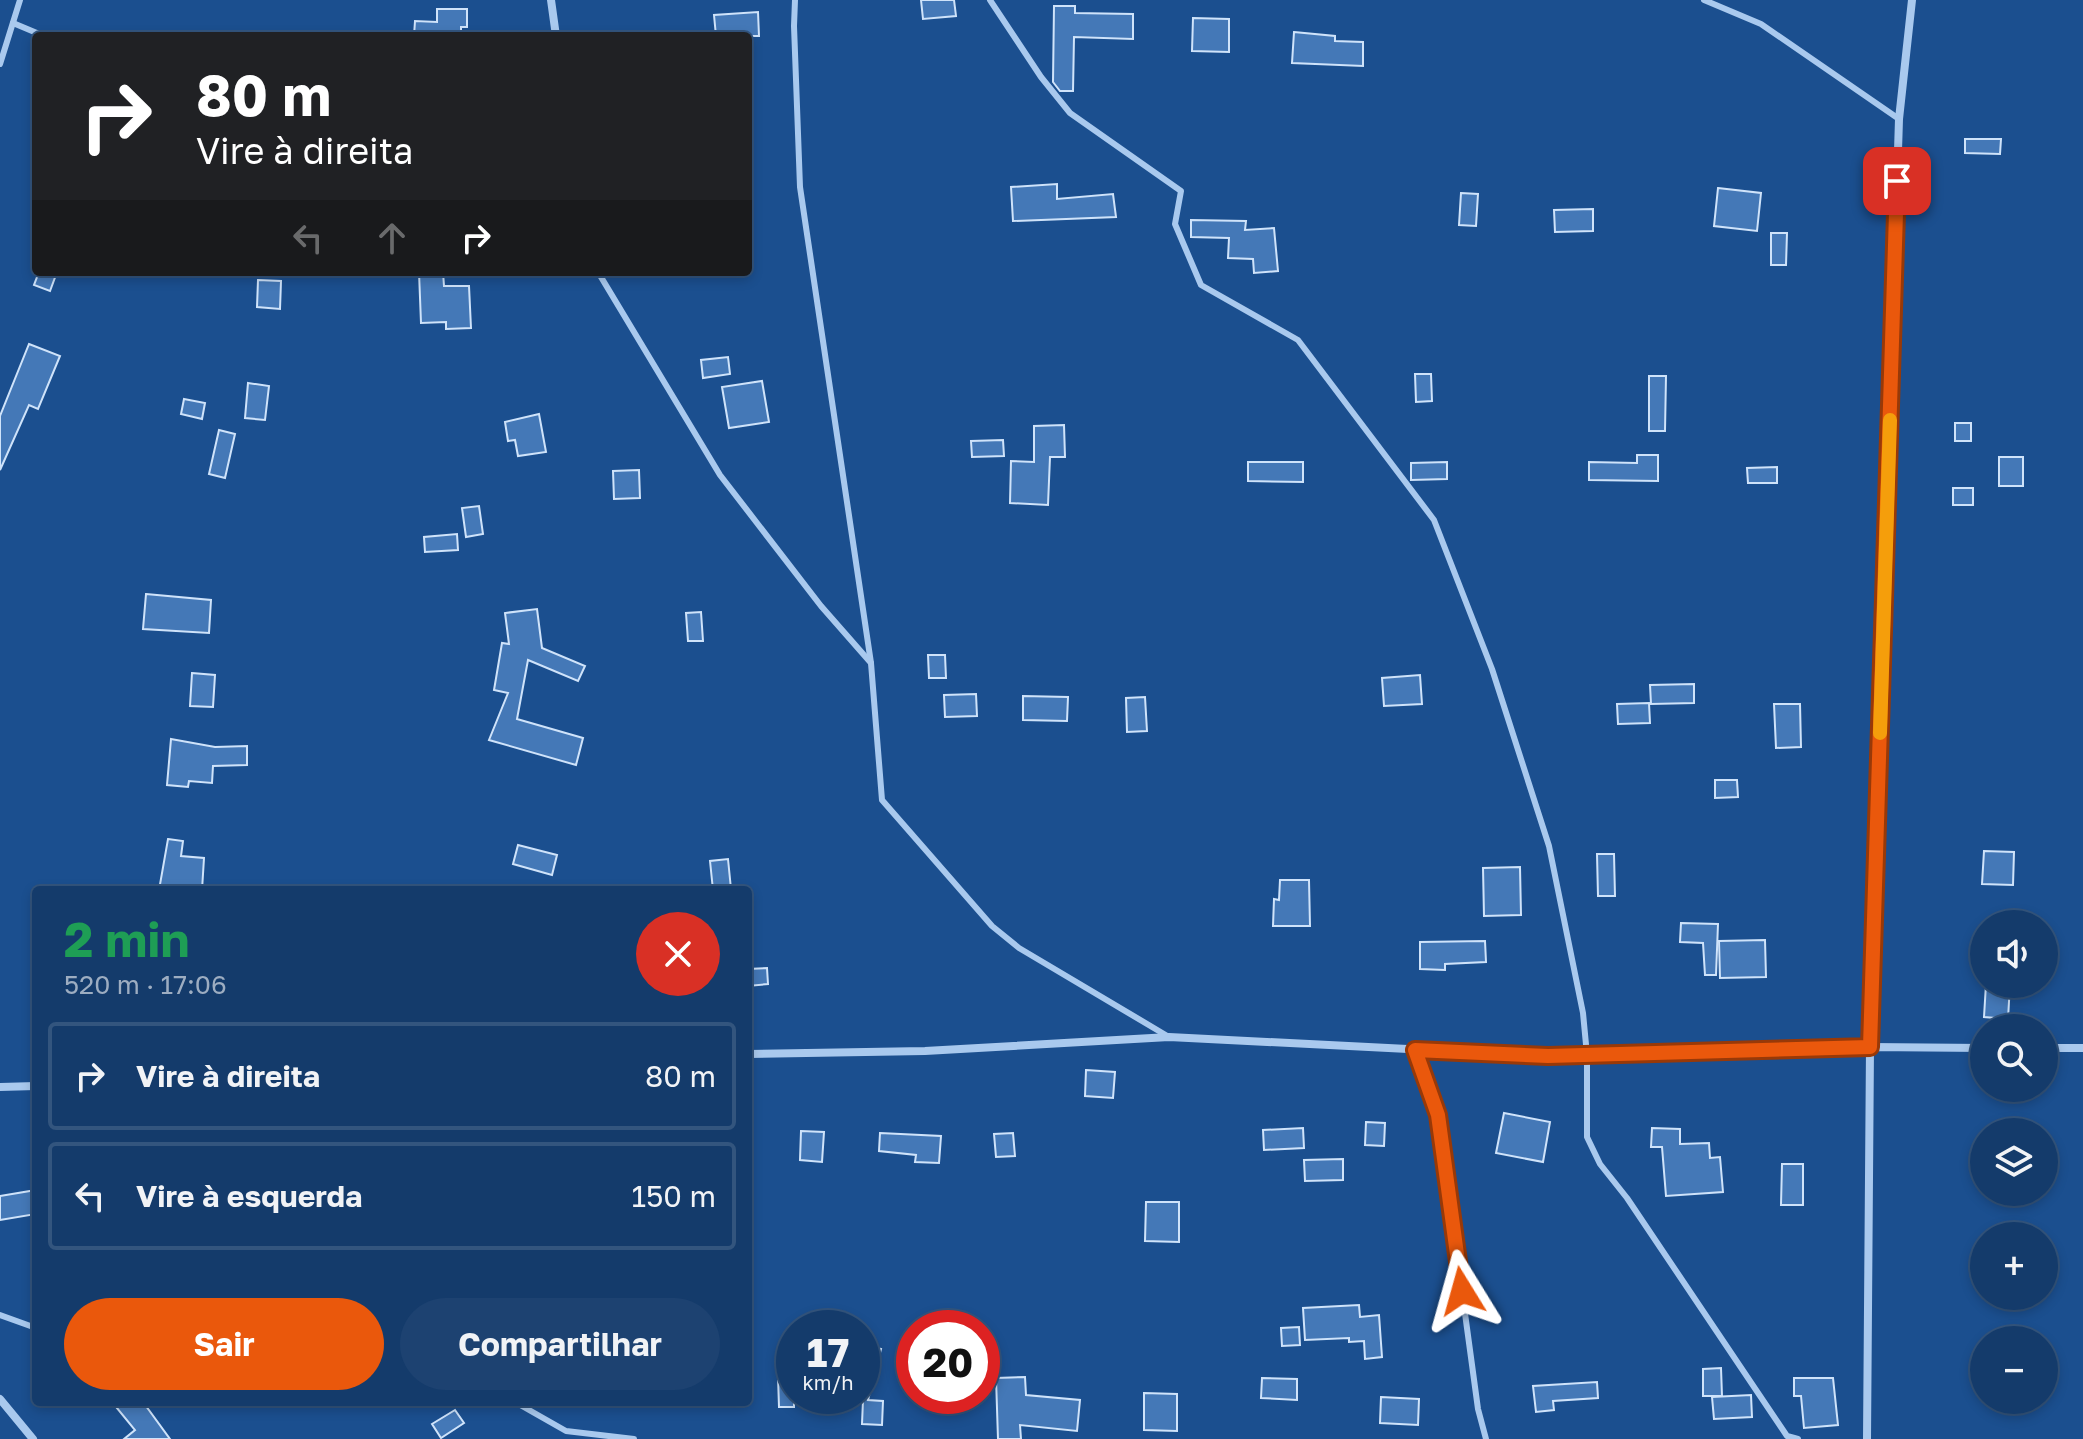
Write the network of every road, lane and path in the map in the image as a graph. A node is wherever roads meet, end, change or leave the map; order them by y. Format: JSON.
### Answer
{"nodes":[{"id":1,"x":20,"y":0,"type":"edge"},
{"id":2,"x":551,"y":0,"type":"edge"},
{"id":3,"x":795,"y":0,"type":"edge"},
{"id":4,"x":990,"y":0,"type":"edge"},
{"id":5,"x":1704,"y":0,"type":"edge"},
{"id":6,"x":1912,"y":0,"type":"edge"},
{"id":7,"x":13,"y":23,"type":"junction"},
{"id":8,"x":34,"y":32,"type":"edge"},
{"id":9,"x":555,"y":32,"type":"edge"},
{"id":10,"x":0,"y":64,"type":"edge"},
{"id":11,"x":1899,"y":119,"type":"junction"},
{"id":12,"x":600,"y":276,"type":"edge"},
{"id":13,"x":871,"y":663,"type":"junction"},
{"id":14,"x":1169,"y":1037,"type":"junction"},
{"id":15,"x":1870,"y":1047,"type":"junction"},
{"id":16,"x":1970,"y":1048,"type":"edge"},
{"id":17,"x":2058,"y":1048,"type":"edge"},
{"id":18,"x":2083,"y":1048,"type":"edge"},
{"id":19,"x":1415,"y":1050,"type":"junction"},
{"id":20,"x":752,"y":1054,"type":"edge"},
{"id":21,"x":1587,"y":1055,"type":"junction"},
{"id":22,"x":32,"y":1086,"type":"edge"},
{"id":23,"x":0,"y":1087,"type":"edge"},
{"id":24,"x":0,"y":1315,"type":"edge"},
{"id":25,"x":32,"y":1327,"type":"edge"},
{"id":26,"x":0,"y":1399,"type":"edge"},
{"id":27,"x":522,"y":1406,"type":"edge"},
{"id":28,"x":566,"y":1431,"type":"junction"},
{"id":29,"x":33,"y":1439,"type":"edge"},
{"id":30,"x":569,"y":1439,"type":"edge"},
{"id":31,"x":634,"y":1439,"type":"edge"},
{"id":32,"x":1486,"y":1439,"type":"edge"},
{"id":33,"x":1798,"y":1439,"type":"edge"},
{"id":34,"x":1867,"y":1439,"type":"edge"}],
"edges":[{"from":1,"to":7,"type":"lane"},
{"from":2,"to":9,"type":"street"},
{"from":3,"to":13,"type":"lane"},
{"from":4,"to":21,"type":"lane"},
{"from":5,"to":11,"type":"lane"},
{"from":6,"to":11,"type":"street"},
{"from":7,"to":8,"type":"lane"},
{"from":7,"to":10,"type":"lane"},
{"from":11,"to":15,"type":"street"},
{"from":12,"to":13,"type":"lane"},
{"from":13,"to":14,"type":"lane"},
{"from":14,"to":19,"type":"street"},
{"from":14,"to":20,"type":"street"},
{"from":15,"to":16,"type":"street"},
{"from":15,"to":21,"type":"street"},
{"from":15,"to":34,"type":"street"},
{"from":17,"to":18,"type":"street"},
{"from":19,"to":21,"type":"street"},
{"from":19,"to":32,"type":"lane"},
{"from":21,"to":33,"type":"lane"},
{"from":22,"to":23,"type":"street"},
{"from":24,"to":25,"type":"lane"},
{"from":26,"to":29,"type":"street"},
{"from":27,"to":28,"type":"lane"},
{"from":28,"to":30,"type":"lane"},
{"from":28,"to":31,"type":"lane"}]}
